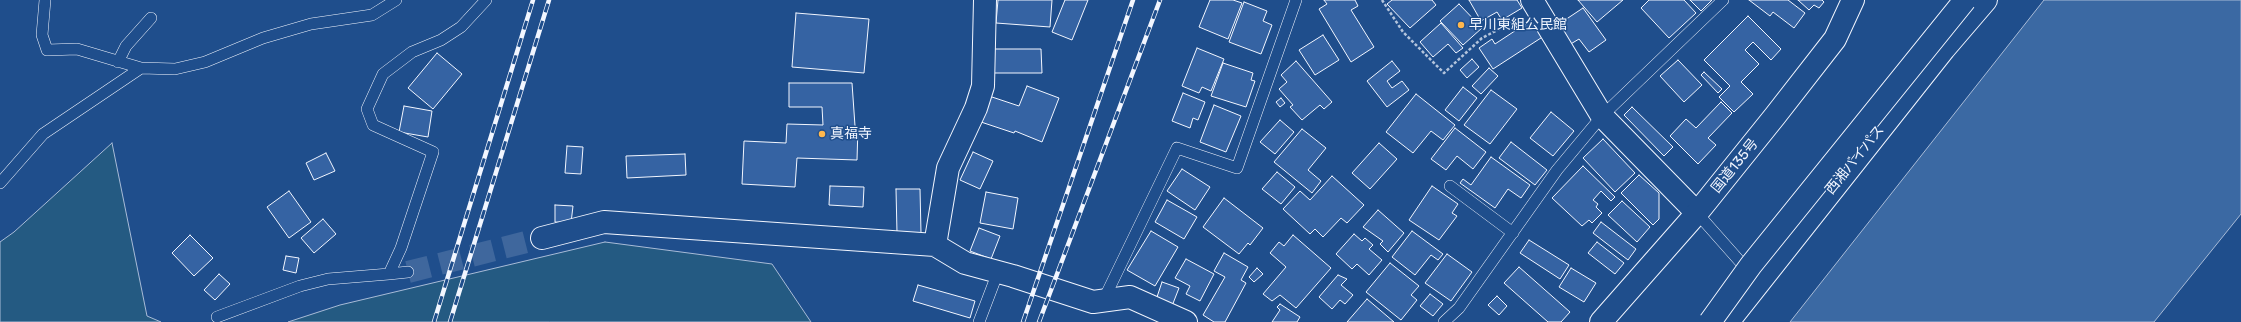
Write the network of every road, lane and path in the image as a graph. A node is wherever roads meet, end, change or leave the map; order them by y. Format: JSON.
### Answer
{"nodes":[{"id":1,"x":45,"y":0,"type":"edge"},
{"id":2,"x":396,"y":0,"type":"edge"},
{"id":3,"x":486,"y":0,"type":"edge"},
{"id":4,"x":985,"y":0,"type":"edge"},
{"id":5,"x":1296,"y":0,"type":"edge"},
{"id":6,"x":1382,"y":0,"type":"edge"},
{"id":7,"x":1722,"y":0,"type":"edge"},
{"id":8,"x":1853,"y":0,"type":"edge"},
{"id":9,"x":1965,"y":0,"type":"edge"},
{"id":10,"x":1986,"y":0,"type":"edge"},
{"id":11,"x":1535,"y":5,"type":"edge"},
{"id":12,"x":152,"y":18,"type":"dead end"},
{"id":13,"x":118,"y":62,"type":"junction"},
{"id":14,"x":141,"y":68,"type":"junction"},
{"id":15,"x":1602,"y":116,"type":"junction"},
{"id":16,"x":0,"y":183,"type":"edge"},
{"id":17,"x":1450,"y":186,"type":"dead end"},
{"id":18,"x":1697,"y":213,"type":"junction"},
{"id":19,"x":1513,"y":233,"type":"junction"},
{"id":20,"x":542,"y":238,"type":"tunnel mouth"},
{"id":21,"x":935,"y":245,"type":"junction"},
{"id":22,"x":408,"y":272,"type":"tunnel mouth"},
{"id":23,"x":998,"y":272,"type":"junction"},
{"id":24,"x":389,"y":274,"type":"junction"},
{"id":25,"x":1104,"y":299,"type":"junction"},
{"id":26,"x":217,"y":317,"type":"dead end"},
{"id":27,"x":979,"y":322,"type":"edge"},
{"id":28,"x":1186,"y":322,"type":"edge"},
{"id":29,"x":1444,"y":322,"type":"edge"},
{"id":30,"x":1601,"y":322,"type":"edge"},
{"id":31,"x":1710,"y":322,"type":"edge"},
{"id":32,"x":1728,"y":322,"type":"edge"}],
"edges":[{"from":1,"to":13,"type":"lane"},
{"from":2,"to":14,"type":"lane"},
{"from":3,"to":24,"type":"lane"},
{"from":4,"to":21,"type":"main road"},
{"from":5,"to":25,"type":"lane"},
{"from":6,"to":11,"type":"path"},
{"from":7,"to":15,"type":"lane"},
{"from":8,"to":18,"type":"main road","name":"国道135号"},
{"from":9,"to":31,"type":"main road","name":"西湘バイパス","bridge":true},
{"from":10,"to":32,"type":"main road","name":"西湘バイパス"},
{"from":11,"to":15,"type":"main road"},
{"from":12,"to":13,"type":"lane"},
{"from":13,"to":14,"type":"lane"},
{"from":14,"to":16,"type":"lane"},
{"from":15,"to":18,"type":"main road"},
{"from":15,"to":19,"type":"lane"},
{"from":17,"to":19,"type":"lane"},
{"from":18,"to":30,"type":"main road","name":"国道135号"},
{"from":18,"to":31,"type":"lane"},
{"from":19,"to":29,"type":"lane"},
{"from":20,"to":21,"type":"main road"},
{"from":21,"to":23,"type":"main road"},
{"from":22,"to":24,"type":"lane"},
{"from":23,"to":25,"type":"main road"},
{"from":23,"to":27,"type":"lane"},
{"from":24,"to":26,"type":"lane"},
{"from":25,"to":28,"type":"main road"}]}
